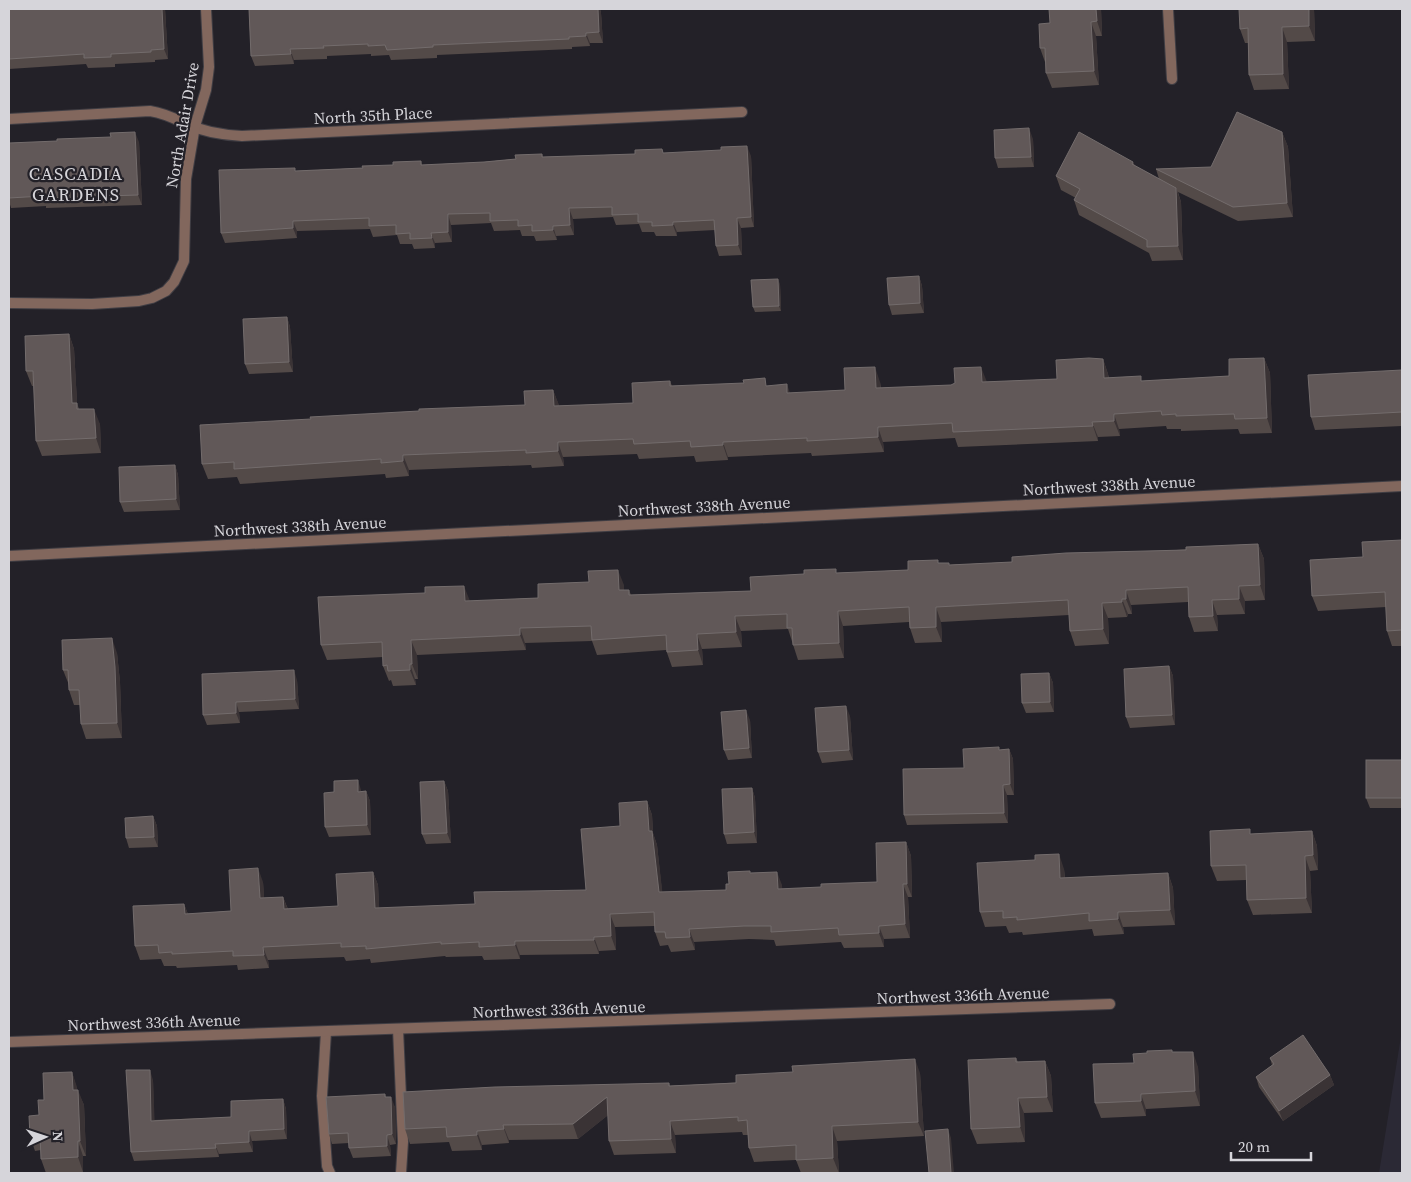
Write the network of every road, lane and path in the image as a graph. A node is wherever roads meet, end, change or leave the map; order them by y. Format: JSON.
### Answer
{"nodes":[{"id":1,"x":206,"y":9,"type":"edge"},
{"id":2,"x":1168,"y":9,"type":"edge"},
{"id":3,"x":1172,"y":79,"type":"dead end"},
{"id":4,"x":742,"y":112,"type":"dead end"},
{"id":5,"x":9,"y":119,"type":"edge"},
{"id":6,"x":195,"y":126,"type":"junction"},
{"id":7,"x":9,"y":303,"type":"edge"},
{"id":8,"x":1402,"y":486,"type":"edge"},
{"id":9,"x":9,"y":556,"type":"edge"},
{"id":10,"x":1110,"y":1004,"type":"dead end"},
{"id":11,"x":398,"y":1029,"type":"junction"},
{"id":12,"x":326,"y":1032,"type":"junction"},
{"id":13,"x":9,"y":1042,"type":"edge"},
{"id":14,"x":330,"y":1173,"type":"edge"},
{"id":15,"x":401,"y":1173,"type":"edge"}],
"edges":[{"from":1,"to":6,"type":"street","name":"North Adair Drive"},
{"from":2,"to":3,"type":"street"},
{"from":4,"to":6,"type":"street","name":"North 35th Place"},
{"from":5,"to":6,"type":"street","name":"North 35th Place"},
{"from":6,"to":7,"type":"street","name":"North Adair Drive"},
{"from":8,"to":9,"type":"street","name":"Northwest 338th Avenue"},
{"from":10,"to":11,"type":"street","name":"Northwest 336th Avenue"},
{"from":11,"to":12,"type":"street","name":"Northwest 336th Avenue"},
{"from":11,"to":15,"type":"street"},
{"from":12,"to":13,"type":"street","name":"Northwest 336th Avenue"},
{"from":12,"to":14,"type":"street"}]}
